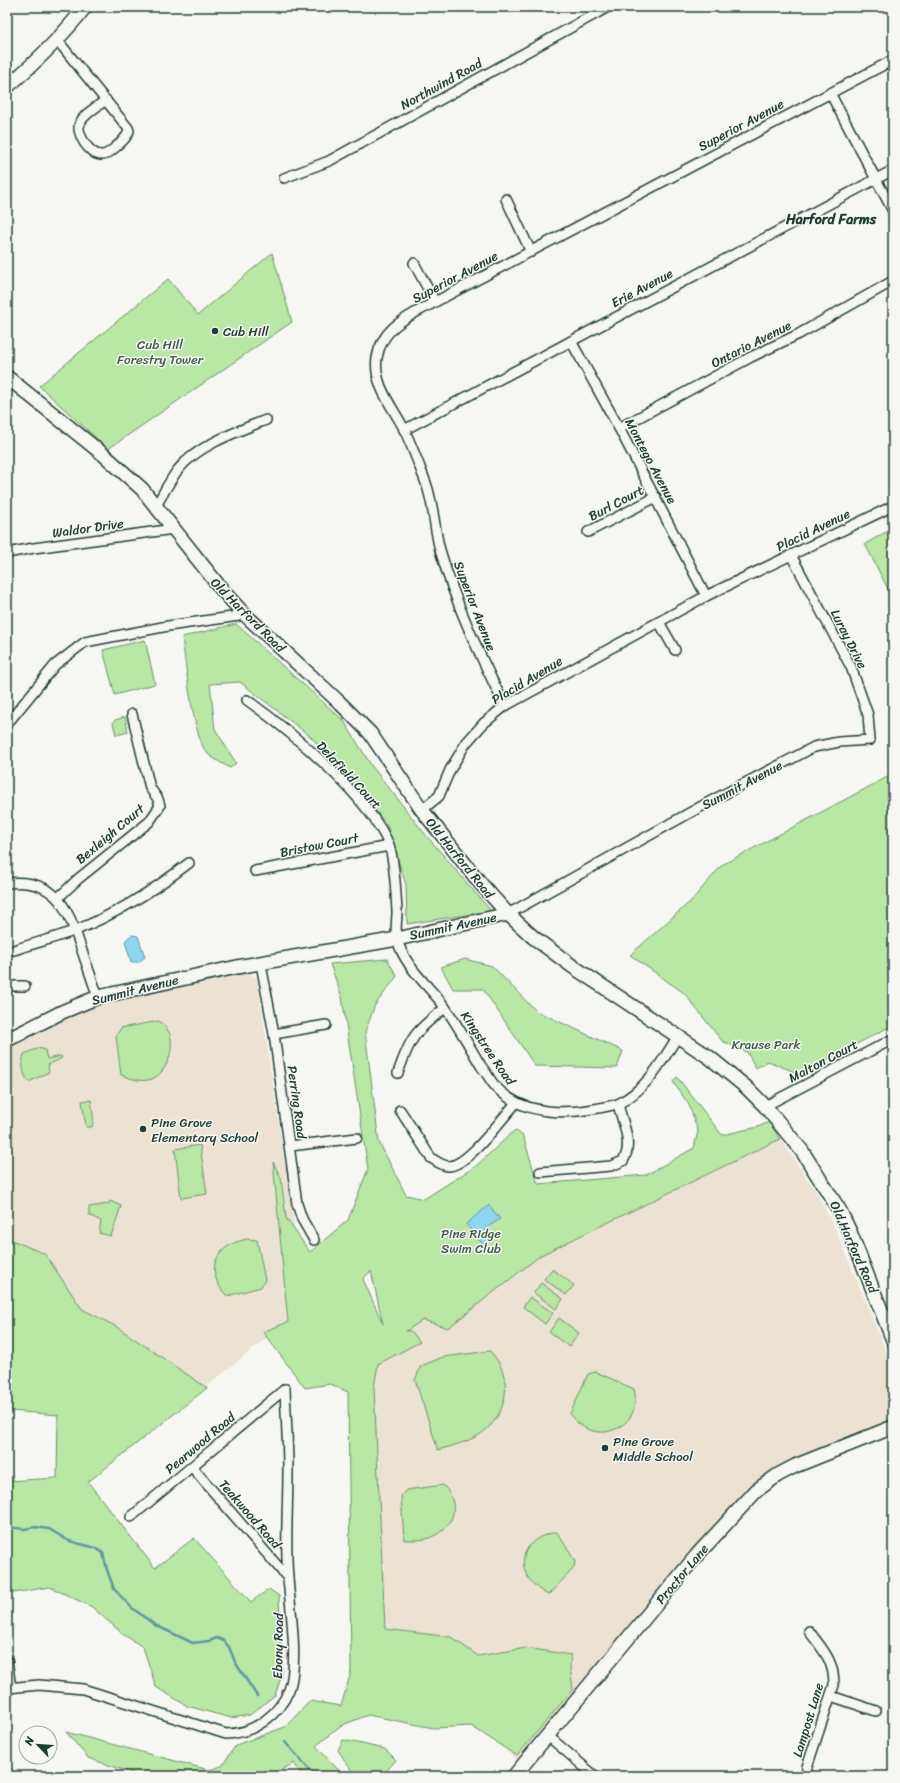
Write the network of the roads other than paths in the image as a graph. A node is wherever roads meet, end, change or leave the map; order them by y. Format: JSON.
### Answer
{"nodes":[{"id":1,"x":85,"y":7,"type":"edge"},
{"id":2,"x":608,"y":7,"type":"edge"},
{"id":3,"x":58,"y":41,"type":"junction"},
{"id":4,"x":893,"y":60,"type":"edge"},
{"id":5,"x":7,"y":87,"type":"edge"},
{"id":6,"x":830,"y":93,"type":"junction"},
{"id":7,"x":106,"y":100,"type":"junction"},
{"id":8,"x":893,"y":170,"type":"edge"},
{"id":9,"x":284,"y":178,"type":"dead end"},
{"id":10,"x":876,"y":179,"type":"junction"},
{"id":11,"x":506,"y":199,"type":"dead end"},
{"id":12,"x":893,"y":211,"type":"edge"},
{"id":13,"x":531,"y":252,"type":"junction"},
{"id":14,"x":414,"y":264,"type":"dead end"},
{"id":15,"x":893,"y":281,"type":"edge"},
{"id":16,"x":436,"y":302,"type":"junction"},
{"id":17,"x":571,"y":341,"type":"junction"},
{"id":18,"x":7,"y":377,"type":"edge"},
{"id":19,"x":266,"y":420,"type":"dead end"},
{"id":20,"x":620,"y":428,"type":"junction"},
{"id":21,"x":404,"y":430,"type":"junction"},
{"id":22,"x":656,"y":497,"type":"junction"},
{"id":23,"x":156,"y":506,"type":"junction"},
{"id":24,"x":893,"y":506,"type":"edge"},
{"id":25,"x":174,"y":530,"type":"junction"},
{"id":26,"x":588,"y":532,"type":"dead end"},
{"id":27,"x":7,"y":553,"type":"edge"},
{"id":28,"x":791,"y":555,"type":"junction"},
{"id":29,"x":706,"y":596,"type":"junction"},
{"id":30,"x":242,"y":612,"type":"junction"},
{"id":31,"x":659,"y":622,"type":"junction"},
{"id":32,"x":675,"y":650,"type":"dead end"},
{"id":33,"x":247,"y":700,"type":"dead end"},
{"id":34,"x":505,"y":706,"type":"junction"},
{"id":35,"x":132,"y":714,"type":"dead end"},
{"id":36,"x":7,"y":724,"type":"edge"},
{"id":37,"x":870,"y":740,"type":"joint"},
{"id":38,"x":422,"y":810,"type":"junction"},
{"id":39,"x":389,"y":846,"type":"junction"},
{"id":40,"x":189,"y":863,"type":"dead end"},
{"id":41,"x":255,"y":870,"type":"dead end"},
{"id":42,"x":7,"y":883,"type":"edge"},
{"id":43,"x":58,"y":898,"type":"junction"},
{"id":44,"x":508,"y":914,"type":"junction"},
{"id":45,"x":76,"y":930,"type":"junction"},
{"id":46,"x":397,"y":939,"type":"junction"},
{"id":47,"x":14,"y":950,"type":"dead end"},
{"id":48,"x":261,"y":964,"type":"junction"},
{"id":49,"x":7,"y":986,"type":"edge"},
{"id":50,"x":25,"y":986,"type":"dead end"},
{"id":51,"x":98,"y":997,"type":"junction"},
{"id":52,"x":445,"y":1008,"type":"junction"},
{"id":53,"x":326,"y":1025,"type":"dead end"},
{"id":54,"x":274,"y":1034,"type":"junction"},
{"id":55,"x":678,"y":1036,"type":"junction"},
{"id":56,"x":893,"y":1039,"type":"edge"},
{"id":57,"x":7,"y":1040,"type":"edge"},
{"id":58,"x":398,"y":1073,"type":"dead end"},
{"id":59,"x":516,"y":1103,"type":"junction"},
{"id":60,"x":618,"y":1104,"type":"junction"},
{"id":61,"x":765,"y":1106,"type":"junction"},
{"id":62,"x":400,"y":1110,"type":"dead end"},
{"id":63,"x":356,"y":1138,"type":"dead end"},
{"id":64,"x":290,"y":1146,"type":"junction"},
{"id":65,"x":540,"y":1172,"type":"dead end"},
{"id":66,"x":314,"y":1240,"type":"dead end"},
{"id":67,"x":893,"y":1340,"type":"edge"},
{"id":68,"x":285,"y":1389,"type":"joint"},
{"id":69,"x":893,"y":1427,"type":"edge"},
{"id":70,"x":192,"y":1467,"type":"junction"},
{"id":71,"x":131,"y":1517,"type":"dead end"},
{"id":72,"x":288,"y":1578,"type":"junction"},
{"id":73,"x":809,"y":1631,"type":"dead end"},
{"id":74,"x":7,"y":1660,"type":"edge"},
{"id":75,"x":9,"y":1688,"type":"edge"},
{"id":76,"x":831,"y":1696,"type":"junction"},
{"id":77,"x":876,"y":1711,"type":"dead end"},
{"id":78,"x":548,"y":1736,"type":"junction"},
{"id":79,"x":514,"y":1776,"type":"edge"},
{"id":80,"x":595,"y":1776,"type":"edge"},
{"id":81,"x":806,"y":1776,"type":"edge"}],
"edges":[{"from":1,"to":3,"type":"street"},
{"from":2,"to":9,"type":"street","name":"Northwind Road"},
{"from":3,"to":5,"type":"street"},
{"from":3,"to":7,"type":"street"},
{"from":4,"to":6,"type":"street","name":"Superior Avenue"},
{"from":6,"to":10,"type":"street"},
{"from":6,"to":13,"type":"street","name":"Superior Avenue"},
{"from":7,"to":7,"type":"street"},
{"from":8,"to":10,"type":"street","name":"Erie Avenue"},
{"from":10,"to":12,"type":"street"},
{"from":10,"to":17,"type":"street","name":"Erie Avenue"},
{"from":11,"to":13,"type":"street"},
{"from":13,"to":16,"type":"street","name":"Superior Avenue"},
{"from":14,"to":16,"type":"street"},
{"from":15,"to":20,"type":"street","name":"Ontario Avenue"},
{"from":16,"to":21,"type":"street","name":"Superior Avenue"},
{"from":17,"to":20,"type":"street","name":"Montego Avenue"},
{"from":17,"to":21,"type":"street","name":"Erie Avenue"},
{"from":18,"to":23,"type":"street","name":"Old Harford Road"},
{"from":19,"to":23,"type":"street"},
{"from":20,"to":22,"type":"street","name":"Montego Avenue"},
{"from":21,"to":34,"type":"street","name":"Superior Avenue"},
{"from":22,"to":26,"type":"street","name":"Burl Court"},
{"from":22,"to":29,"type":"street","name":"Montego Avenue"},
{"from":23,"to":25,"type":"street","name":"Old Harford Road"},
{"from":24,"to":28,"type":"street","name":"Placid Avenue"},
{"from":25,"to":27,"type":"street","name":"Waldor Drive"},
{"from":25,"to":30,"type":"street","name":"Old Harford Road"},
{"from":28,"to":29,"type":"street","name":"Placid Avenue"},
{"from":28,"to":37,"type":"street","name":"Luray Drive"},
{"from":29,"to":31,"type":"street","name":"Placid Avenue"},
{"from":30,"to":36,"type":"street"},
{"from":30,"to":38,"type":"street","name":"Old Harford Road"},
{"from":31,"to":32,"type":"street"},
{"from":31,"to":34,"type":"street","name":"Placid Avenue"},
{"from":33,"to":39,"type":"street","name":"Delafield Court"},
{"from":34,"to":38,"type":"street","name":"Placid Avenue"},
{"from":35,"to":43,"type":"street","name":"Bexleigh Court"},
{"from":37,"to":44,"type":"street","name":"Summit Avenue"},
{"from":38,"to":44,"type":"street","name":"Old Harford Road"},
{"from":39,"to":41,"type":"street","name":"Bristow Court"},
{"from":39,"to":46,"type":"street","name":"Delafield Court"},
{"from":40,"to":45,"type":"street"},
{"from":42,"to":43,"type":"street"},
{"from":43,"to":45,"type":"street"},
{"from":44,"to":46,"type":"street","name":"Summit Avenue"},
{"from":44,"to":55,"type":"street","name":"Old Harford Road"},
{"from":45,"to":47,"type":"street"},
{"from":45,"to":51,"type":"street"},
{"from":46,"to":48,"type":"street","name":"Summit Avenue"},
{"from":46,"to":52,"type":"street","name":"Kingstree Road"},
{"from":48,"to":51,"type":"street","name":"Summit Avenue"},
{"from":48,"to":54,"type":"street","name":"Perring Road"},
{"from":49,"to":50,"type":"street"},
{"from":51,"to":57,"type":"street","name":"Summit Avenue"},
{"from":52,"to":58,"type":"street"},
{"from":52,"to":59,"type":"street","name":"Kingstree Road"},
{"from":53,"to":54,"type":"street"},
{"from":54,"to":64,"type":"street","name":"Perring Road"},
{"from":55,"to":60,"type":"street","name":"Kingstree Road"},
{"from":55,"to":61,"type":"street","name":"Old Harford Road"},
{"from":56,"to":61,"type":"street","name":"Malton Court"},
{"from":59,"to":60,"type":"street","name":"Kingstree Road"},
{"from":59,"to":62,"type":"street"},
{"from":60,"to":65,"type":"street"},
{"from":61,"to":67,"type":"street","name":"Old Harford Road"},
{"from":63,"to":64,"type":"street"},
{"from":64,"to":66,"type":"street","name":"Perring Road"},
{"from":68,"to":70,"type":"street","name":"Pearwood Road"},
{"from":68,"to":72,"type":"street","name":"Ebony Road"},
{"from":69,"to":78,"type":"street","name":"Proctor Lane"},
{"from":70,"to":71,"type":"street","name":"Pearwood Road"},
{"from":70,"to":72,"type":"street","name":"Teakwood Road"},
{"from":72,"to":75,"type":"street","name":"Ebony Road"},
{"from":73,"to":76,"type":"street","name":"Lampost Lane"},
{"from":74,"to":75,"type":"street"},
{"from":76,"to":77,"type":"street"},
{"from":76,"to":81,"type":"street","name":"Lampost Lane"},
{"from":78,"to":79,"type":"street","name":"Proctor Lane"},
{"from":78,"to":80,"type":"street"}]}
